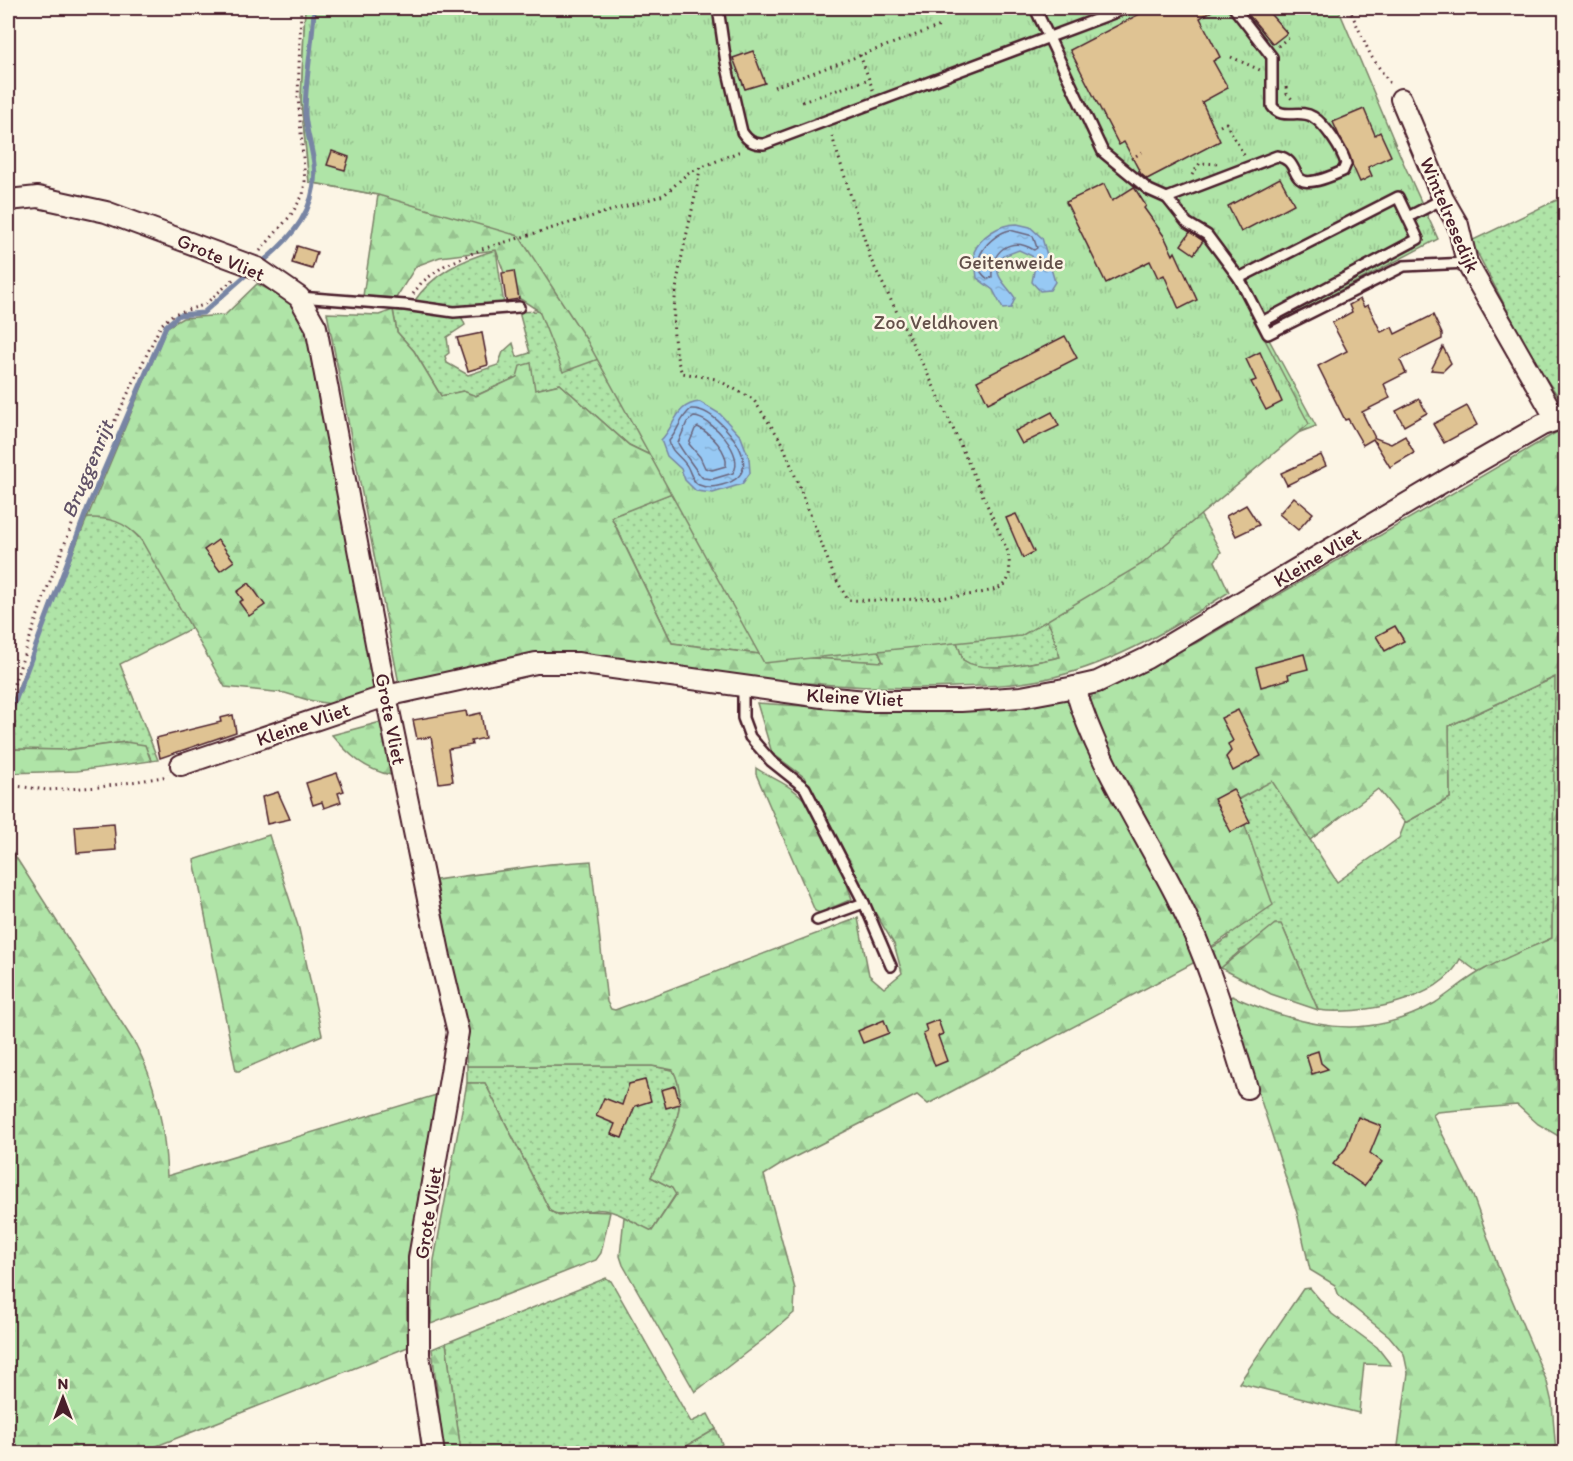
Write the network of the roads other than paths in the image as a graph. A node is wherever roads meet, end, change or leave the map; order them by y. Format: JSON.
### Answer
{"nodes":[{"id":1,"x":718,"y":8,"type":"edge"},
{"id":2,"x":1035,"y":8,"type":"edge"},
{"id":3,"x":1127,"y":8,"type":"edge"},
{"id":4,"x":1234,"y":8,"type":"edge"},
{"id":5,"x":1048,"y":38,"type":"junction"},
{"id":6,"x":1401,"y":99,"type":"road end"},
{"id":7,"x":1167,"y":198,"type":"junction"},
{"id":8,"x":1443,"y":199,"type":"junction"},
{"id":9,"x":8,"y":200,"type":"edge"},
{"id":10,"x":1408,"y":217,"type":"junction"},
{"id":11,"x":1467,"y":263,"type":"junction"},
{"id":12,"x":1239,"y":278,"type":"junction"},
{"id":13,"x":299,"y":297,"type":"junction"},
{"id":14,"x":519,"y":307,"type":"dead end"},
{"id":15,"x":1262,"y":322,"type":"junction"},
{"id":16,"x":1561,"y":418,"type":"edge"},
{"id":17,"x":743,"y":687,"type":"junction"},
{"id":18,"x":1075,"y":687,"type":"junction"},
{"id":19,"x":386,"y":696,"type":"junction"},
{"id":20,"x":181,"y":765,"type":"road end"},
{"id":21,"x":864,"y":903,"type":"junction"},
{"id":22,"x":817,"y":920,"type":"dead end"},
{"id":23,"x":891,"y":966,"type":"dead end"},
{"id":24,"x":1247,"y":1088,"type":"dead end"},
{"id":25,"x":434,"y":1454,"type":"edge"}],
"edges":[{"from":1,"to":5,"type":"lane"},
{"from":2,"to":5,"type":"lane"},
{"from":3,"to":5,"type":"lane"},
{"from":4,"to":7,"type":"lane"},
{"from":5,"to":7,"type":"lane"},
{"from":6,"to":8,"type":"street","name":"Wintelresedijk"},
{"from":7,"to":12,"type":"lane"},
{"from":8,"to":10,"type":"lane"},
{"from":8,"to":11,"type":"street","name":"Wintelresedijk"},
{"from":9,"to":13,"type":"street","name":"Grote Vliet"},
{"from":10,"to":12,"type":"lane"},
{"from":10,"to":15,"type":"lane"},
{"from":11,"to":15,"type":"lane"},
{"from":11,"to":16,"type":"street","name":"Wintelresedijk"},
{"from":12,"to":15,"type":"lane"},
{"from":13,"to":14,"type":"lane"},
{"from":13,"to":19,"type":"street","name":"Grote Vliet"},
{"from":16,"to":18,"type":"street","name":"Kleine Vliet"},
{"from":17,"to":18,"type":"street","name":"Kleine Vliet"},
{"from":17,"to":19,"type":"street","name":"Kleine Vliet"},
{"from":17,"to":21,"type":"lane"},
{"from":18,"to":24,"type":"street"},
{"from":19,"to":20,"type":"street","name":"Kleine Vliet"},
{"from":19,"to":25,"type":"street","name":"Grote Vliet"},
{"from":21,"to":22,"type":"lane"},
{"from":21,"to":23,"type":"lane"}]}
